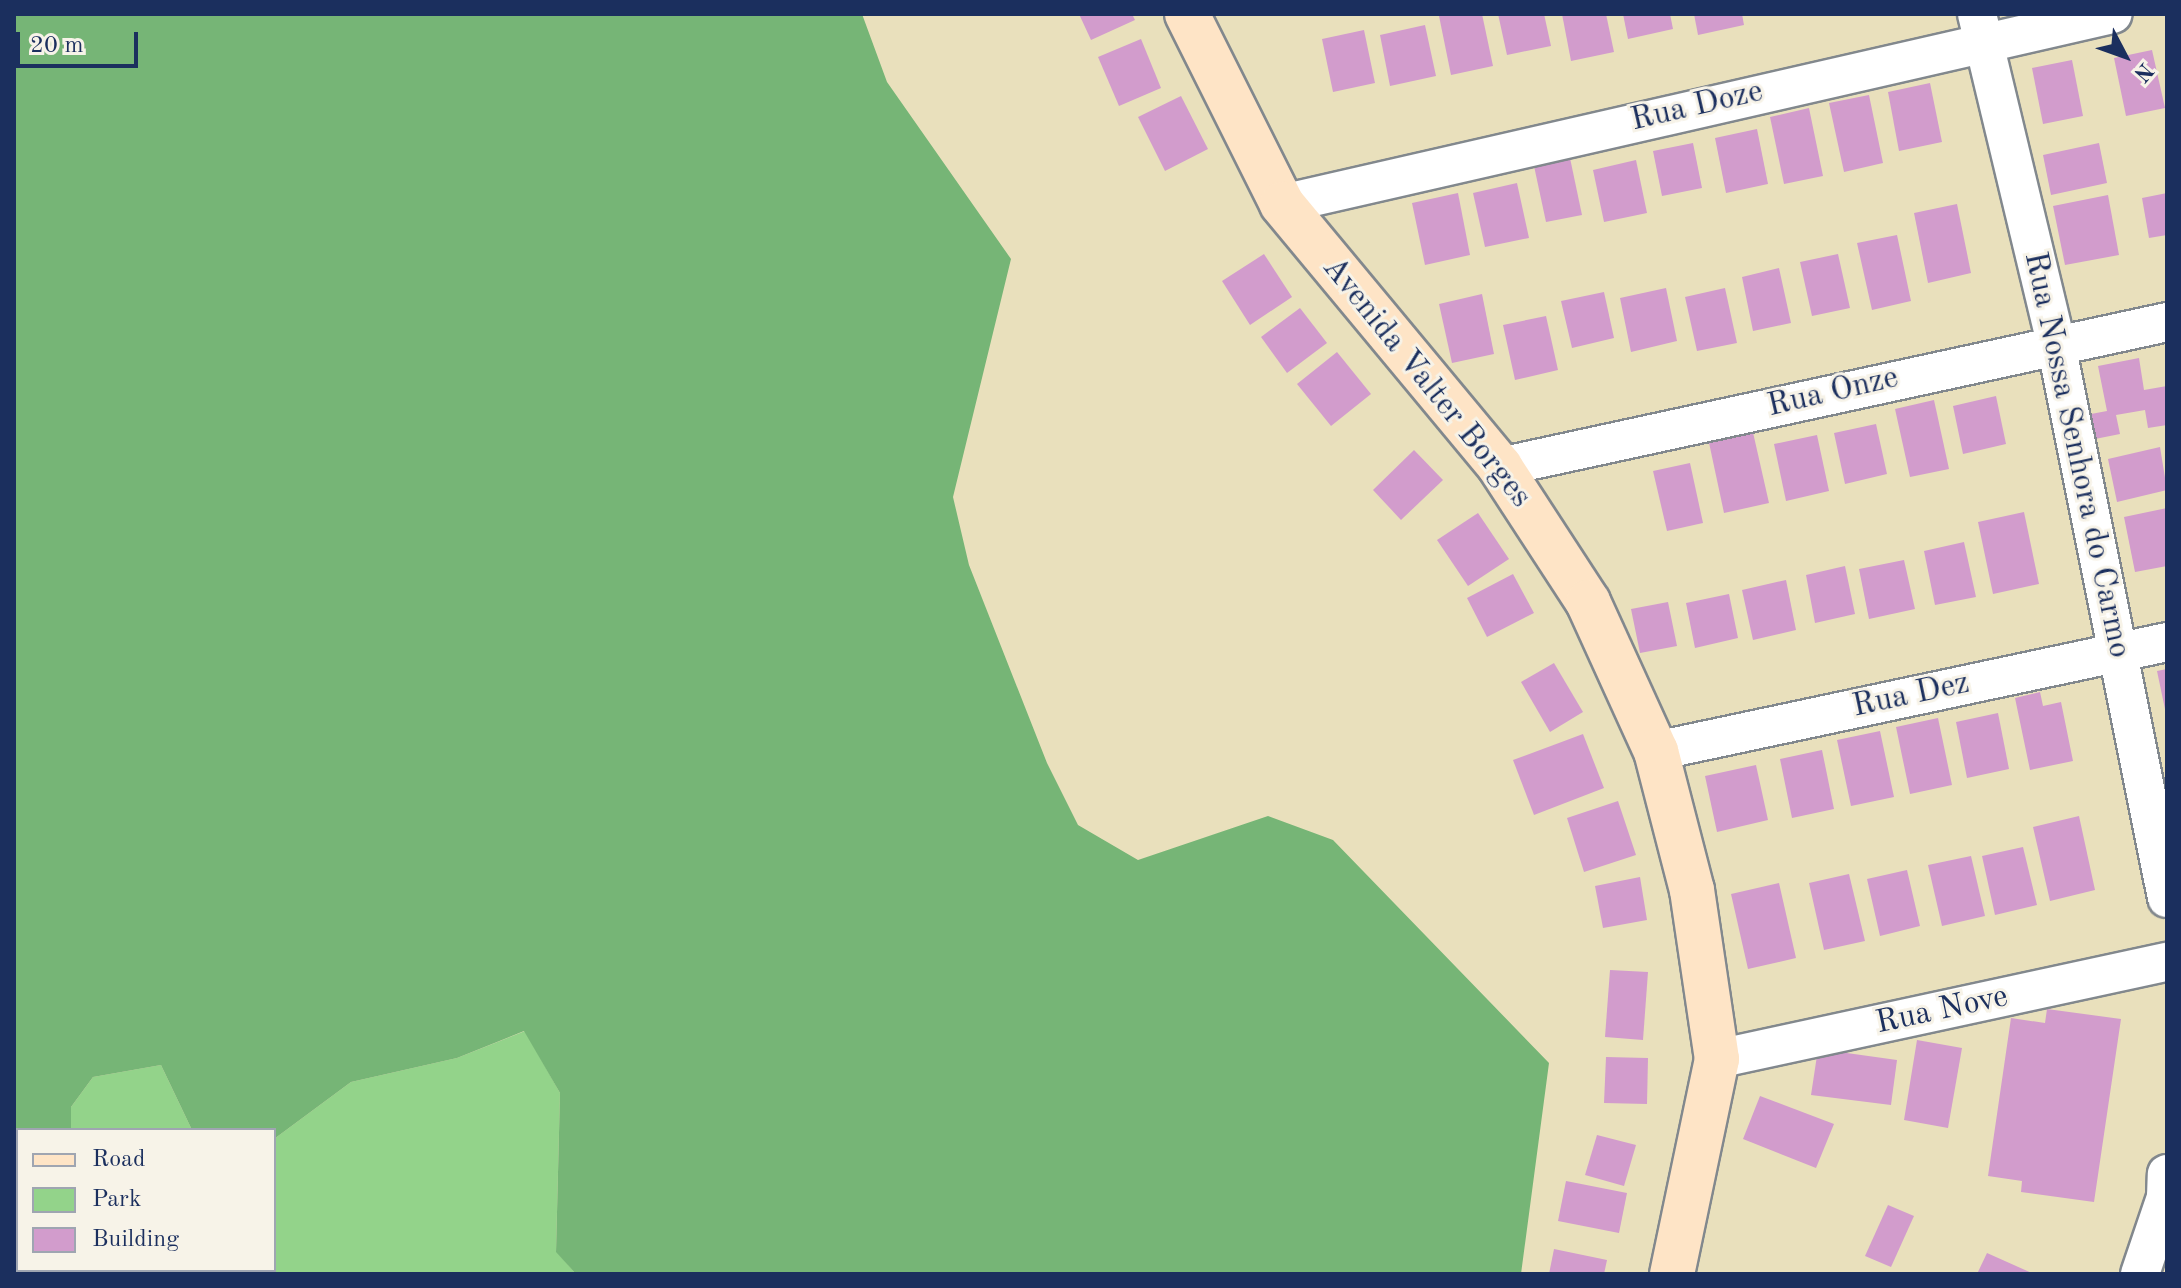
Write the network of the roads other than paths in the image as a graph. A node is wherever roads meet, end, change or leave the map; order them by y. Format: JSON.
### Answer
{"nodes":[{"id":1,"x":1187,"y":14,"type":"edge"},
{"id":2,"x":2113,"y":14,"type":"edge"},
{"id":3,"x":1980,"y":27,"type":"edge"},
{"id":4,"x":1282,"y":204,"type":"junction"},
{"id":5,"x":2167,"y":322,"type":"edge"},
{"id":6,"x":2056,"y":344,"type":"junction"},
{"id":7,"x":1500,"y":467,"type":"junction"},
{"id":8,"x":2167,"y":642,"type":"edge"},
{"id":9,"x":2117,"y":652,"type":"junction"},
{"id":10,"x":1656,"y":751,"type":"junction"},
{"id":11,"x":2167,"y":898,"type":"edge"},
{"id":12,"x":2167,"y":962,"type":"edge"},
{"id":13,"x":1717,"y":1059,"type":"junction"},
{"id":14,"x":2167,"y":1174,"type":"edge"},
{"id":15,"x":1672,"y":1274,"type":"edge"},
{"id":16,"x":2140,"y":1274,"type":"edge"}],
"edges":[{"from":1,"to":4,"type":"street","name":"Avenida Valter Borges"},
{"from":2,"to":3,"type":"street","name":"Rua Doze"},
{"from":3,"to":4,"type":"street","name":"Rua Doze"},
{"from":3,"to":6,"type":"street","name":"Rua Nossa Senhora do Carmo"},
{"from":4,"to":7,"type":"street","name":"Avenida Valter Borges"},
{"from":5,"to":6,"type":"street","name":"Rua Onze"},
{"from":6,"to":7,"type":"street","name":"Rua Onze"},
{"from":6,"to":9,"type":"street","name":"Rua Nossa Senhora do Carmo"},
{"from":7,"to":10,"type":"street","name":"Avenida Valter Borges"},
{"from":8,"to":9,"type":"street","name":"Rua Dez"},
{"from":9,"to":10,"type":"street","name":"Rua Dez"},
{"from":9,"to":11,"type":"street","name":"Rua Nossa Senhora do Carmo"},
{"from":10,"to":13,"type":"street","name":"Avenida Valter Borges"},
{"from":12,"to":13,"type":"street","name":"Rua Nove"},
{"from":13,"to":15,"type":"street","name":"Avenida Valter Borges"},
{"from":14,"to":16,"type":"street"}]}
